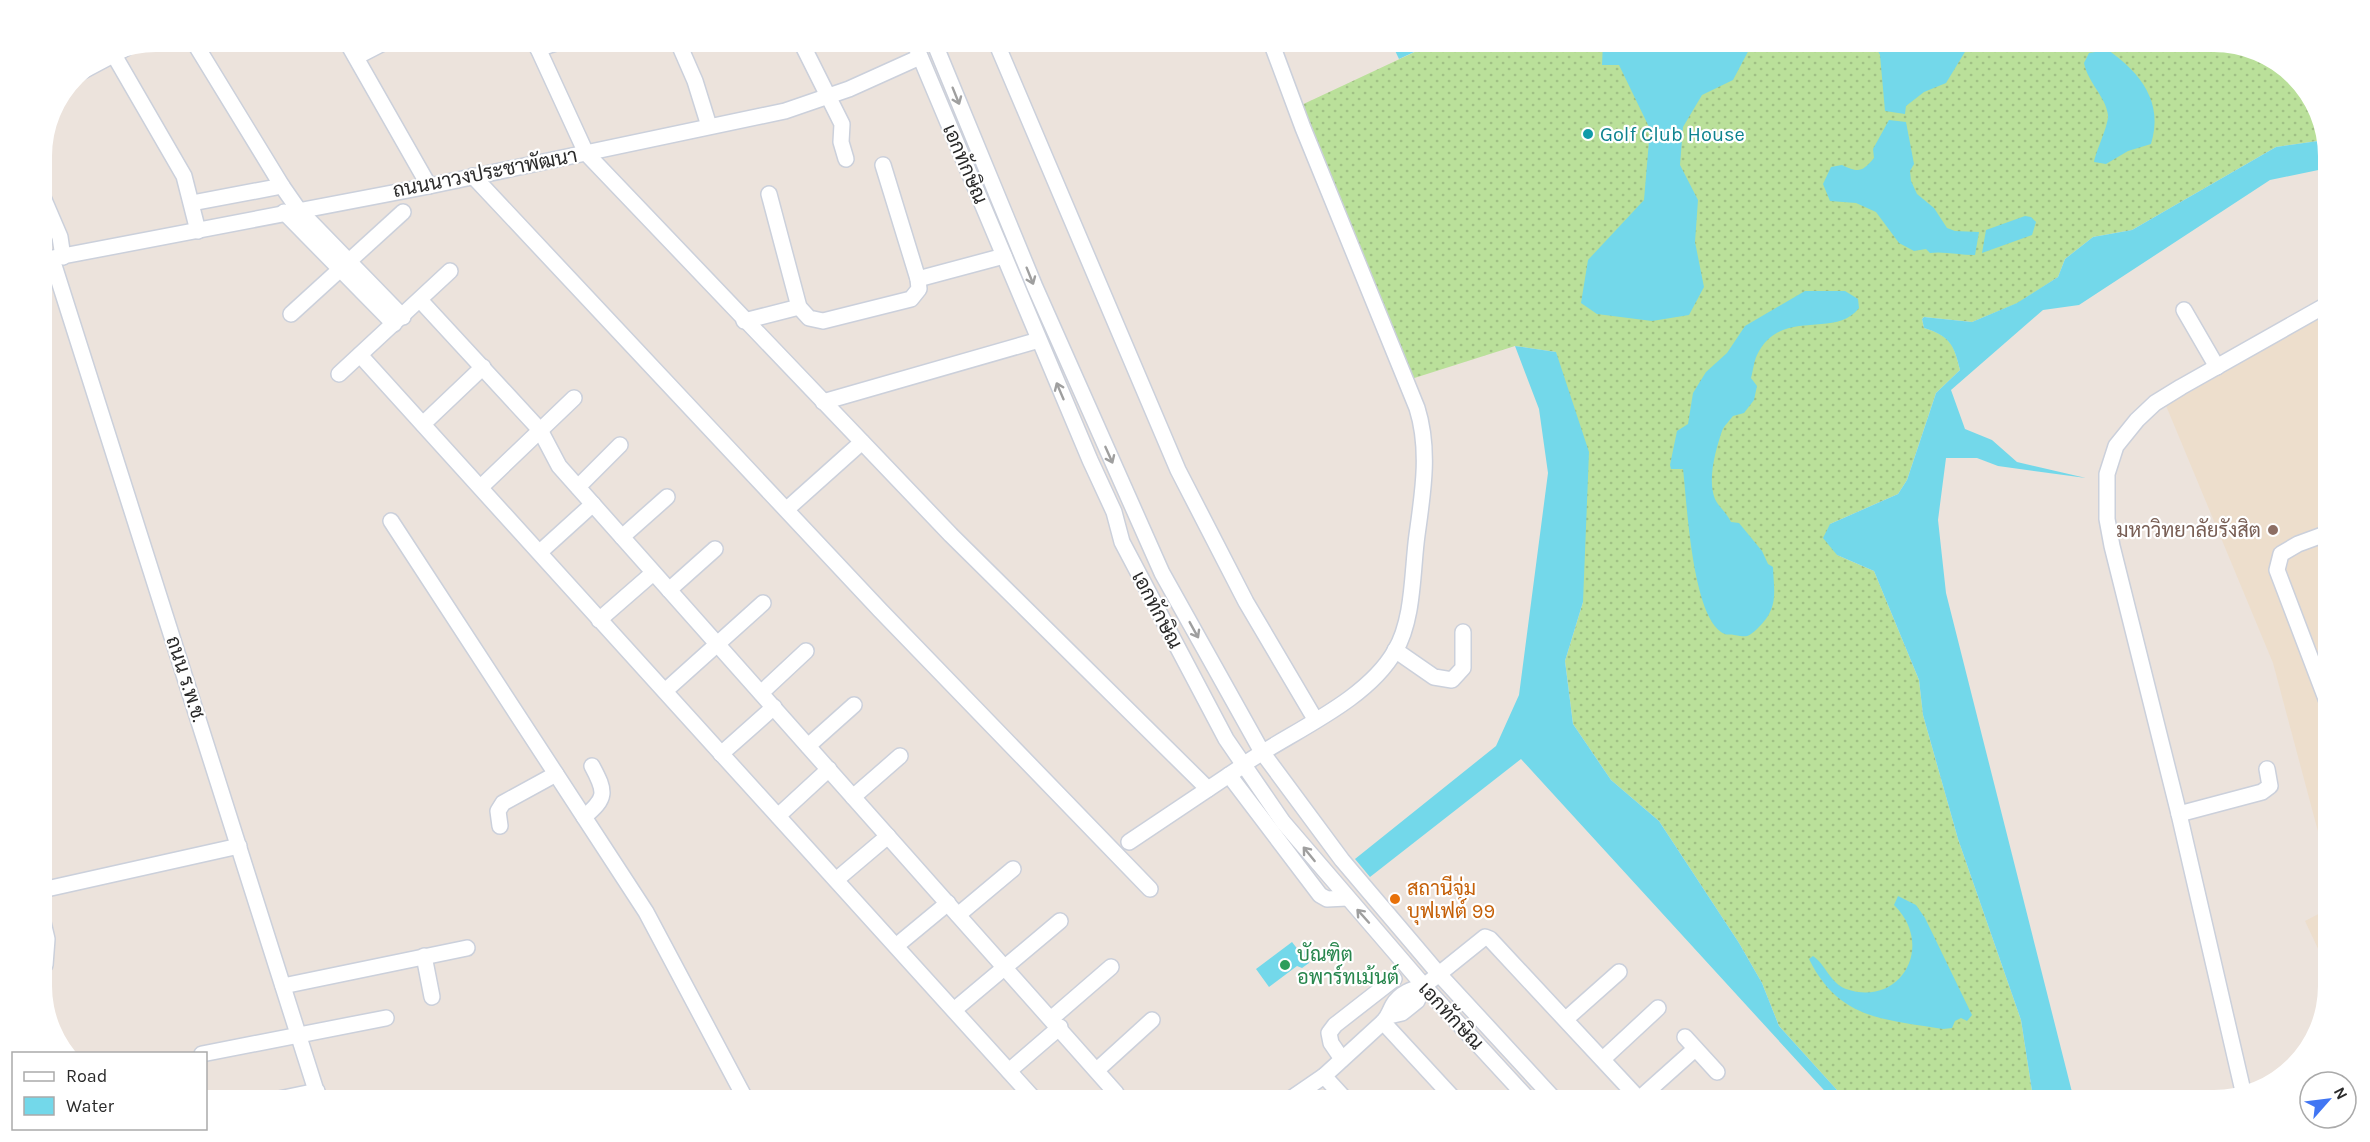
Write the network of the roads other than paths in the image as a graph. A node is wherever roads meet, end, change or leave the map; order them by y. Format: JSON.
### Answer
{"nodes":[{"id":1,"x":200,"y":52,"type":"edge"},
{"id":2,"x":353,"y":52,"type":"edge"},
{"id":3,"x":366,"y":52,"type":"edge"},
{"id":4,"x":539,"y":52,"type":"edge"},
{"id":5,"x":687,"y":52,"type":"edge"},
{"id":6,"x":806,"y":52,"type":"edge"},
{"id":7,"x":918,"y":52,"type":"edge"},
{"id":8,"x":938,"y":52,"type":"edge"},
{"id":9,"x":1000,"y":52,"type":"edge"},
{"id":10,"x":1275,"y":52,"type":"edge"},
{"id":11,"x":356,"y":57,"type":"junction"},
{"id":12,"x":920,"y":57,"type":"junction"},
{"id":13,"x":123,"y":58,"type":"edge"},
{"id":14,"x":829,"y":96,"type":"junction"},
{"id":15,"x":709,"y":126,"type":"junction"},
{"id":16,"x":586,"y":153,"type":"junction"},
{"id":17,"x":846,"y":159,"type":"dead end"},
{"id":18,"x":883,"y":165,"type":"dead end"},
{"id":19,"x":473,"y":177,"type":"junction"},
{"id":20,"x":282,"y":186,"type":"junction"},
{"id":21,"x":429,"y":186,"type":"junction"},
{"id":22,"x":769,"y":194,"type":"dead end"},
{"id":23,"x":192,"y":203,"type":"junction"},
{"id":24,"x":291,"y":211,"type":"junction"},
{"id":25,"x":403,"y":212,"type":"dead end"},
{"id":26,"x":53,"y":221,"type":"edge"},
{"id":27,"x":198,"y":231,"type":"junction"},
{"id":28,"x":53,"y":256,"type":"edge"},
{"id":29,"x":1004,"y":256,"type":"junction"},
{"id":30,"x":53,"y":259,"type":"edge"},
{"id":31,"x":53,"y":262,"type":"edge"},
{"id":32,"x":344,"y":266,"type":"junction"},
{"id":33,"x":450,"y":271,"type":"dead end"},
{"id":34,"x":918,"y":279,"type":"junction"},
{"id":35,"x":420,"y":300,"type":"junction"},
{"id":36,"x":799,"y":308,"type":"junction"},
{"id":37,"x":2184,"y":310,"type":"dead end"},
{"id":38,"x":2317,"y":310,"type":"edge"},
{"id":39,"x":291,"y":314,"type":"dead end"},
{"id":40,"x":399,"y":321,"type":"junction"},
{"id":41,"x":744,"y":321,"type":"junction"},
{"id":42,"x":1039,"y":340,"type":"junction"},
{"id":43,"x":360,"y":355,"type":"junction"},
{"id":44,"x":483,"y":367,"type":"junction"},
{"id":45,"x":2217,"y":367,"type":"junction"},
{"id":46,"x":339,"y":374,"type":"dead end"},
{"id":47,"x":574,"y":398,"type":"dead end"},
{"id":48,"x":823,"y":402,"type":"junction"},
{"id":49,"x":423,"y":424,"type":"junction"},
{"id":50,"x":540,"y":430,"type":"junction"},
{"id":51,"x":862,"y":442,"type":"junction"},
{"id":52,"x":620,"y":445,"type":"dead end"},
{"id":53,"x":481,"y":487,"type":"junction"},
{"id":54,"x":578,"y":487,"type":"junction"},
{"id":55,"x":667,"y":497,"type":"dead end"},
{"id":56,"x":593,"y":504,"type":"junction"},
{"id":57,"x":787,"y":509,"type":"junction"},
{"id":58,"x":391,"y":521,"type":"dead end"},
{"id":59,"x":622,"y":537,"type":"junction"},
{"id":60,"x":2317,"y":538,"type":"edge"},
{"id":61,"x":715,"y":549,"type":"dead end"},
{"id":62,"x":540,"y":552,"type":"junction"},
{"id":63,"x":653,"y":573,"type":"junction"},
{"id":64,"x":669,"y":590,"type":"junction"},
{"id":65,"x":763,"y":603,"type":"dead end"},
{"id":66,"x":599,"y":620,"type":"junction"},
{"id":67,"x":1463,"y":632,"type":"dead end"},
{"id":68,"x":717,"y":644,"type":"junction"},
{"id":69,"x":1395,"y":650,"type":"junction"},
{"id":70,"x":806,"y":651,"type":"dead end"},
{"id":71,"x":2318,"y":677,"type":"edge"},
{"id":72,"x":665,"y":691,"type":"junction"},
{"id":73,"x":761,"y":693,"type":"junction"},
{"id":74,"x":854,"y":705,"type":"dead end"},
{"id":75,"x":774,"y":707,"type":"junction"},
{"id":76,"x":1315,"y":719,"type":"junction"},
{"id":77,"x":808,"y":746,"type":"junction"},
{"id":78,"x":1262,"y":752,"type":"junction"},
{"id":79,"x":721,"y":754,"type":"junction"},
{"id":80,"x":900,"y":756,"type":"dead end"},
{"id":81,"x":592,"y":766,"type":"dead end"},
{"id":82,"x":829,"y":769,"type":"junction"},
{"id":83,"x":1237,"y":769,"type":"junction"},
{"id":84,"x":2267,"y":769,"type":"dead end"},
{"id":85,"x":556,"y":774,"type":"junction"},
{"id":86,"x":1208,"y":789,"type":"junction"},
{"id":87,"x":853,"y":797,"type":"junction"},
{"id":88,"x":2179,"y":814,"type":"junction"},
{"id":89,"x":778,"y":816,"type":"junction"},
{"id":90,"x":584,"y":817,"type":"junction"},
{"id":91,"x":500,"y":826,"type":"dead end"},
{"id":92,"x":888,"y":836,"type":"junction"},
{"id":93,"x":1129,"y":842,"type":"dead end"},
{"id":94,"x":239,"y":846,"type":"junction"},
{"id":95,"x":1013,"y":869,"type":"dead end"},
{"id":96,"x":836,"y":880,"type":"junction"},
{"id":97,"x":53,"y":888,"type":"edge"},
{"id":98,"x":1150,"y":889,"type":"dead end"},
{"id":99,"x":948,"y":903,"type":"junction"},
{"id":100,"x":958,"y":915,"type":"junction"},
{"id":101,"x":1060,"y":921,"type":"dead end"},
{"id":102,"x":896,"y":945,"type":"junction"},
{"id":103,"x":467,"y":948,"type":"dead end"},
{"id":104,"x":424,"y":956,"type":"junction"},
{"id":105,"x":1111,"y":967,"type":"dead end"},
{"id":106,"x":1006,"y":968,"type":"junction"},
{"id":107,"x":1619,"y":972,"type":"dead end"},
{"id":108,"x":1438,"y":973,"type":"junction"},
{"id":109,"x":1394,"y":980,"type":"dead end"},
{"id":110,"x":283,"y":986,"type":"junction"},
{"id":111,"x":1424,"y":986,"type":"junction"},
{"id":112,"x":432,"y":997,"type":"dead end"},
{"id":113,"x":1658,"y":1008,"type":"dead end"},
{"id":114,"x":954,"y":1010,"type":"junction"},
{"id":115,"x":386,"y":1018,"type":"dead end"},
{"id":116,"x":1386,"y":1019,"type":"junction"},
{"id":117,"x":1566,"y":1019,"type":"junction"},
{"id":118,"x":1152,"y":1020,"type":"dead end"},
{"id":119,"x":1057,"y":1023,"type":"junction"},
{"id":120,"x":299,"y":1035,"type":"junction"},
{"id":121,"x":207,"y":1052,"type":"edge"},
{"id":122,"x":1342,"y":1059,"type":"junction"},
{"id":123,"x":1603,"y":1059,"type":"junction"},
{"id":124,"x":1097,"y":1070,"type":"junction"},
{"id":125,"x":1009,"y":1071,"type":"junction"},
{"id":126,"x":1717,"y":1072,"type":"dead end"},
{"id":127,"x":1324,"y":1076,"type":"junction"},
{"id":128,"x":2242,"y":1086,"type":"edge"},
{"id":129,"x":316,"y":1090,"type":"edge"},
{"id":130,"x":741,"y":1090,"type":"edge"},
{"id":131,"x":1026,"y":1090,"type":"edge"},
{"id":132,"x":1114,"y":1090,"type":"edge"},
{"id":133,"x":1304,"y":1090,"type":"edge"},
{"id":134,"x":1337,"y":1090,"type":"edge"},
{"id":135,"x":1446,"y":1090,"type":"edge"},
{"id":136,"x":1520,"y":1090,"type":"edge"},
{"id":137,"x":1546,"y":1090,"type":"edge"},
{"id":138,"x":1631,"y":1090,"type":"edge"},
{"id":139,"x":1649,"y":1090,"type":"edge"}],
"edges":[{"from":1,"to":20,"type":"street"},
{"from":2,"to":11,"type":"street"},
{"from":3,"to":11,"type":"street"},
{"from":4,"to":16,"type":"street"},
{"from":5,"to":15,"type":"street"},
{"from":6,"to":14,"type":"street"},
{"from":7,"to":12,"type":"street","name":"เอกทักษิณ"},
{"from":8,"to":78,"type":"street","one_way":true},
{"from":9,"to":76,"type":"street"},
{"from":10,"to":69,"type":"street"},
{"from":11,"to":21,"type":"street"},
{"from":12,"to":14,"type":"street","name":"ถนนนาวงประชาพัฒนา"},
{"from":12,"to":29,"type":"street","name":"เอกทักษิณ"},
{"from":13,"to":23,"type":"street"},
{"from":14,"to":15,"type":"street","name":"ถนนนาวงประชาพัฒนา"},
{"from":14,"to":17,"type":"street"},
{"from":15,"to":16,"type":"street","name":"ถนนนาวงประชาพัฒนา"},
{"from":16,"to":19,"type":"street","name":"ถนนนาวงประชาพัฒนา"},
{"from":16,"to":41,"type":"street"},
{"from":18,"to":34,"type":"street"},
{"from":19,"to":21,"type":"street","name":"ถนนนาวงประชาพัฒนา"},
{"from":19,"to":57,"type":"street"},
{"from":20,"to":23,"type":"street"},
{"from":20,"to":24,"type":"street"},
{"from":21,"to":24,"type":"street","name":"ถนนนาวงประชาพัฒนา"},
{"from":22,"to":36,"type":"street"},
{"from":23,"to":27,"type":"street"},
{"from":24,"to":27,"type":"street","name":"ถนนนาวงประชาพัฒนา"},
{"from":24,"to":32,"type":"street"},
{"from":25,"to":32,"type":"street"},
{"from":26,"to":28,"type":"street","name":"ถนน ร.พ.ช."},
{"from":27,"to":30,"type":"street","name":"ถนนนาวงประชาพัฒนา"},
{"from":29,"to":34,"type":"street"},
{"from":29,"to":42,"type":"street","name":"เอกทักษิณ"},
{"from":31,"to":94,"type":"street","name":"ถนน ร.พ.ช."},
{"from":32,"to":39,"type":"street"},
{"from":32,"to":40,"type":"street"},
{"from":33,"to":35,"type":"street"},
{"from":34,"to":36,"type":"street"},
{"from":35,"to":40,"type":"street"},
{"from":35,"to":44,"type":"street"},
{"from":36,"to":41,"type":"street"},
{"from":37,"to":45,"type":"street"},
{"from":38,"to":45,"type":"street"},
{"from":40,"to":43,"type":"street"},
{"from":41,"to":48,"type":"street"},
{"from":42,"to":48,"type":"street"},
{"from":83,"to":42,"type":"street","name":"เอกทักษิณ","one_way":true},
{"from":43,"to":46,"type":"street"},
{"from":43,"to":49,"type":"street"},
{"from":44,"to":49,"type":"street"},
{"from":44,"to":50,"type":"street"},
{"from":45,"to":88,"type":"street"},
{"from":47,"to":50,"type":"street"},
{"from":48,"to":51,"type":"street"},
{"from":49,"to":53,"type":"street"},
{"from":50,"to":53,"type":"street"},
{"from":50,"to":54,"type":"street"},
{"from":51,"to":57,"type":"street"},
{"from":51,"to":86,"type":"street"},
{"from":52,"to":54,"type":"street"},
{"from":53,"to":62,"type":"street"},
{"from":54,"to":56,"type":"street"},
{"from":55,"to":59,"type":"street"},
{"from":56,"to":59,"type":"street"},
{"from":56,"to":62,"type":"street"},
{"from":57,"to":98,"type":"street"},
{"from":58,"to":85,"type":"street"},
{"from":59,"to":63,"type":"street"},
{"from":60,"to":71,"type":"street"},
{"from":61,"to":64,"type":"street"},
{"from":62,"to":66,"type":"street"},
{"from":63,"to":64,"type":"street"},
{"from":63,"to":66,"type":"street"},
{"from":64,"to":68,"type":"street"},
{"from":65,"to":68,"type":"street"},
{"from":66,"to":72,"type":"street"},
{"from":67,"to":69,"type":"street"},
{"from":68,"to":72,"type":"street"},
{"from":68,"to":73,"type":"street"},
{"from":69,"to":76,"type":"street"},
{"from":70,"to":73,"type":"street"},
{"from":72,"to":79,"type":"street"},
{"from":73,"to":75,"type":"street"},
{"from":74,"to":77,"type":"street"},
{"from":75,"to":77,"type":"street"},
{"from":75,"to":79,"type":"street"},
{"from":76,"to":78,"type":"street"},
{"from":77,"to":82,"type":"street"},
{"from":78,"to":83,"type":"street"},
{"from":78,"to":108,"type":"street"},
{"from":79,"to":89,"type":"street"},
{"from":80,"to":87,"type":"street"},
{"from":81,"to":90,"type":"street"},
{"from":82,"to":87,"type":"street"},
{"from":82,"to":89,"type":"street"},
{"from":83,"to":86,"type":"street"},
{"from":111,"to":83,"type":"street","name":"เอกทักษิณ","one_way":true},
{"from":84,"to":88,"type":"street"},
{"from":85,"to":90,"type":"street"},
{"from":85,"to":91,"type":"street"},
{"from":86,"to":93,"type":"street"},
{"from":87,"to":92,"type":"street"},
{"from":88,"to":128,"type":"street"},
{"from":89,"to":96,"type":"street"},
{"from":90,"to":130,"type":"street"},
{"from":92,"to":96,"type":"street"},
{"from":92,"to":99,"type":"street"},
{"from":94,"to":97,"type":"street"},
{"from":94,"to":110,"type":"street","name":"ถนน ร.พ.ช."},
{"from":95,"to":100,"type":"street"},
{"from":96,"to":102,"type":"street"},
{"from":99,"to":100,"type":"street"},
{"from":99,"to":102,"type":"street"},
{"from":100,"to":106,"type":"street"},
{"from":101,"to":106,"type":"street"},
{"from":102,"to":114,"type":"street"},
{"from":103,"to":104,"type":"street"},
{"from":104,"to":110,"type":"street"},
{"from":104,"to":112,"type":"street"},
{"from":105,"to":119,"type":"street"},
{"from":106,"to":114,"type":"street"},
{"from":106,"to":119,"type":"street"},
{"from":107,"to":117,"type":"street"},
{"from":108,"to":111,"type":"street"},
{"from":108,"to":117,"type":"street"},
{"from":108,"to":137,"type":"street"},
{"from":109,"to":122,"type":"street"},
{"from":110,"to":120,"type":"street","name":"ถนน ร.พ.ช."},
{"from":111,"to":116,"type":"street"},
{"from":111,"to":136,"type":"street","name":"เอกทักษิณ"},
{"from":113,"to":123,"type":"street"},
{"from":114,"to":125,"type":"street"},
{"from":115,"to":120,"type":"street"},
{"from":116,"to":122,"type":"street"},
{"from":116,"to":135,"type":"street"},
{"from":117,"to":123,"type":"street"},
{"from":118,"to":124,"type":"street"},
{"from":119,"to":124,"type":"street"},
{"from":119,"to":125,"type":"street"},
{"from":120,"to":121,"type":"street"},
{"from":120,"to":129,"type":"street","name":"ถนน ร.พ.ช."},
{"from":122,"to":127,"type":"street"},
{"from":123,"to":138,"type":"street"},
{"from":124,"to":132,"type":"street"},
{"from":125,"to":131,"type":"street"},
{"from":126,"to":139,"type":"street"},
{"from":127,"to":133,"type":"street"},
{"from":127,"to":134,"type":"street"}]}
